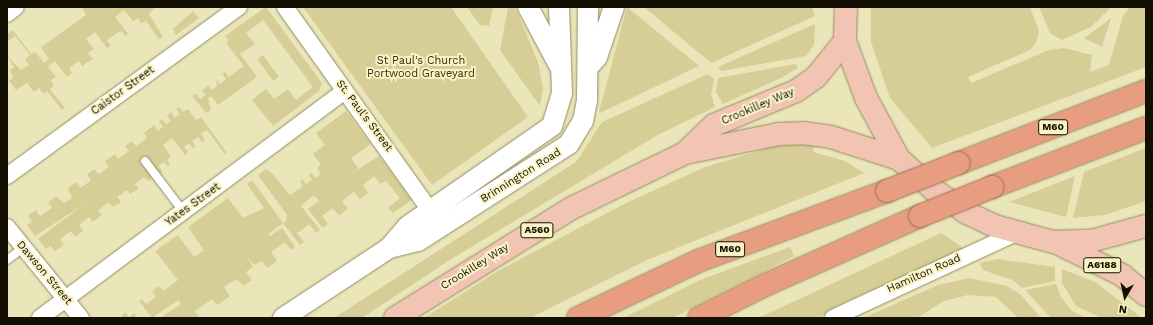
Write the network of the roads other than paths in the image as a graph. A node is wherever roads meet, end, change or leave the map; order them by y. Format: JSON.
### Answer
{"nodes":[{"id":1,"x":16,"y":7,"type":"edge"},
{"id":2,"x":239,"y":7,"type":"edge"},
{"id":3,"x":285,"y":7,"type":"edge"},
{"id":4,"x":528,"y":7,"type":"edge"},
{"id":5,"x":559,"y":7,"type":"edge"},
{"id":6,"x":588,"y":7,"type":"edge"},
{"id":7,"x":614,"y":7,"type":"edge"},
{"id":8,"x":846,"y":7,"type":"edge"},
{"id":9,"x":7,"y":14,"type":"edge"},
{"id":10,"x":845,"y":41,"type":"junction"},
{"id":11,"x":590,"y":65,"type":"junction"},
{"id":12,"x":561,"y":69,"type":"junction"},
{"id":13,"x":344,"y":91,"type":"junction"},
{"id":14,"x":1146,"y":91,"type":"edge"},
{"id":15,"x":1146,"y":128,"type":"edge"},
{"id":16,"x":685,"y":153,"type":"junction"},
{"id":17,"x":899,"y":159,"type":"junction"},
{"id":18,"x":145,"y":161,"type":"dead end"},
{"id":19,"x":7,"y":176,"type":"edge"},
{"id":20,"x":184,"y":212,"type":"junction"},
{"id":21,"x":436,"y":218,"type":"junction"},
{"id":22,"x":1146,"y":226,"type":"edge"},
{"id":23,"x":7,"y":227,"type":"edge"},
{"id":24,"x":1016,"y":233,"type":"junction"},
{"id":25,"x":1053,"y":242,"type":"junction"},
{"id":26,"x":23,"y":248,"type":"junction"},
{"id":27,"x":7,"y":260,"type":"edge"},
{"id":28,"x":1146,"y":295,"type":"edge"},
{"id":29,"x":66,"y":299,"type":"junction"},
{"id":30,"x":40,"y":318,"type":"edge"},
{"id":31,"x":81,"y":318,"type":"edge"},
{"id":32,"x":283,"y":318,"type":"edge"},
{"id":33,"x":395,"y":318,"type":"edge"},
{"id":34,"x":578,"y":318,"type":"edge"},
{"id":35,"x":699,"y":318,"type":"edge"},
{"id":36,"x":833,"y":318,"type":"edge"}],
"edges":[{"from":1,"to":9,"type":"street"},
{"from":2,"to":19,"type":"street","name":"Caistor Street"},
{"from":3,"to":13,"type":"street","name":"St. Paul's Street"},
{"from":4,"to":12,"type":"street"},
{"from":5,"to":12,"type":"street","name":"Brinnington Road"},
{"from":6,"to":11,"type":"street","name":"Brinnington Road"},
{"from":7,"to":11,"type":"street"},
{"from":8,"to":10,"type":"main road"},
{"from":10,"to":16,"type":"main road","name":"Crookilley Way","number":"A560"},
{"from":10,"to":17,"type":"main road"},
{"from":11,"to":21,"type":"street","name":"Brinnington Road"},
{"from":12,"to":21,"type":"street","name":"Brinnington Road"},
{"from":13,"to":20,"type":"street","name":"Yates Street"},
{"from":13,"to":21,"type":"street","name":"St. Paul's Street"},
{"from":14,"to":34,"type":"highway","number":"M60","bridge":true},
{"from":15,"to":35,"type":"highway","bridge":true},
{"from":16,"to":17,"type":"main road","name":"Crookilley Way","number":"A560"},
{"from":16,"to":33,"type":"main road","name":"Crookilley Way","number":"A560"},
{"from":17,"to":24,"type":"main road"},
{"from":18,"to":20,"type":"lane"},
{"from":20,"to":29,"type":"street","name":"Yates Street"},
{"from":21,"to":32,"type":"street","name":"Brinnington Road"},
{"from":22,"to":25,"type":"main road"},
{"from":23,"to":26,"type":"street","name":"Dawson Street"},
{"from":24,"to":25,"type":"main road"},
{"from":24,"to":36,"type":"street","name":"Hamilton Road"},
{"from":25,"to":28,"type":"main road","number":"A6188"},
{"from":26,"to":27,"type":"lane"},
{"from":26,"to":29,"type":"street","name":"Dawson Street"},
{"from":29,"to":30,"type":"street","name":"Yates Street"},
{"from":29,"to":31,"type":"street","name":"Dawson Street"}]}
